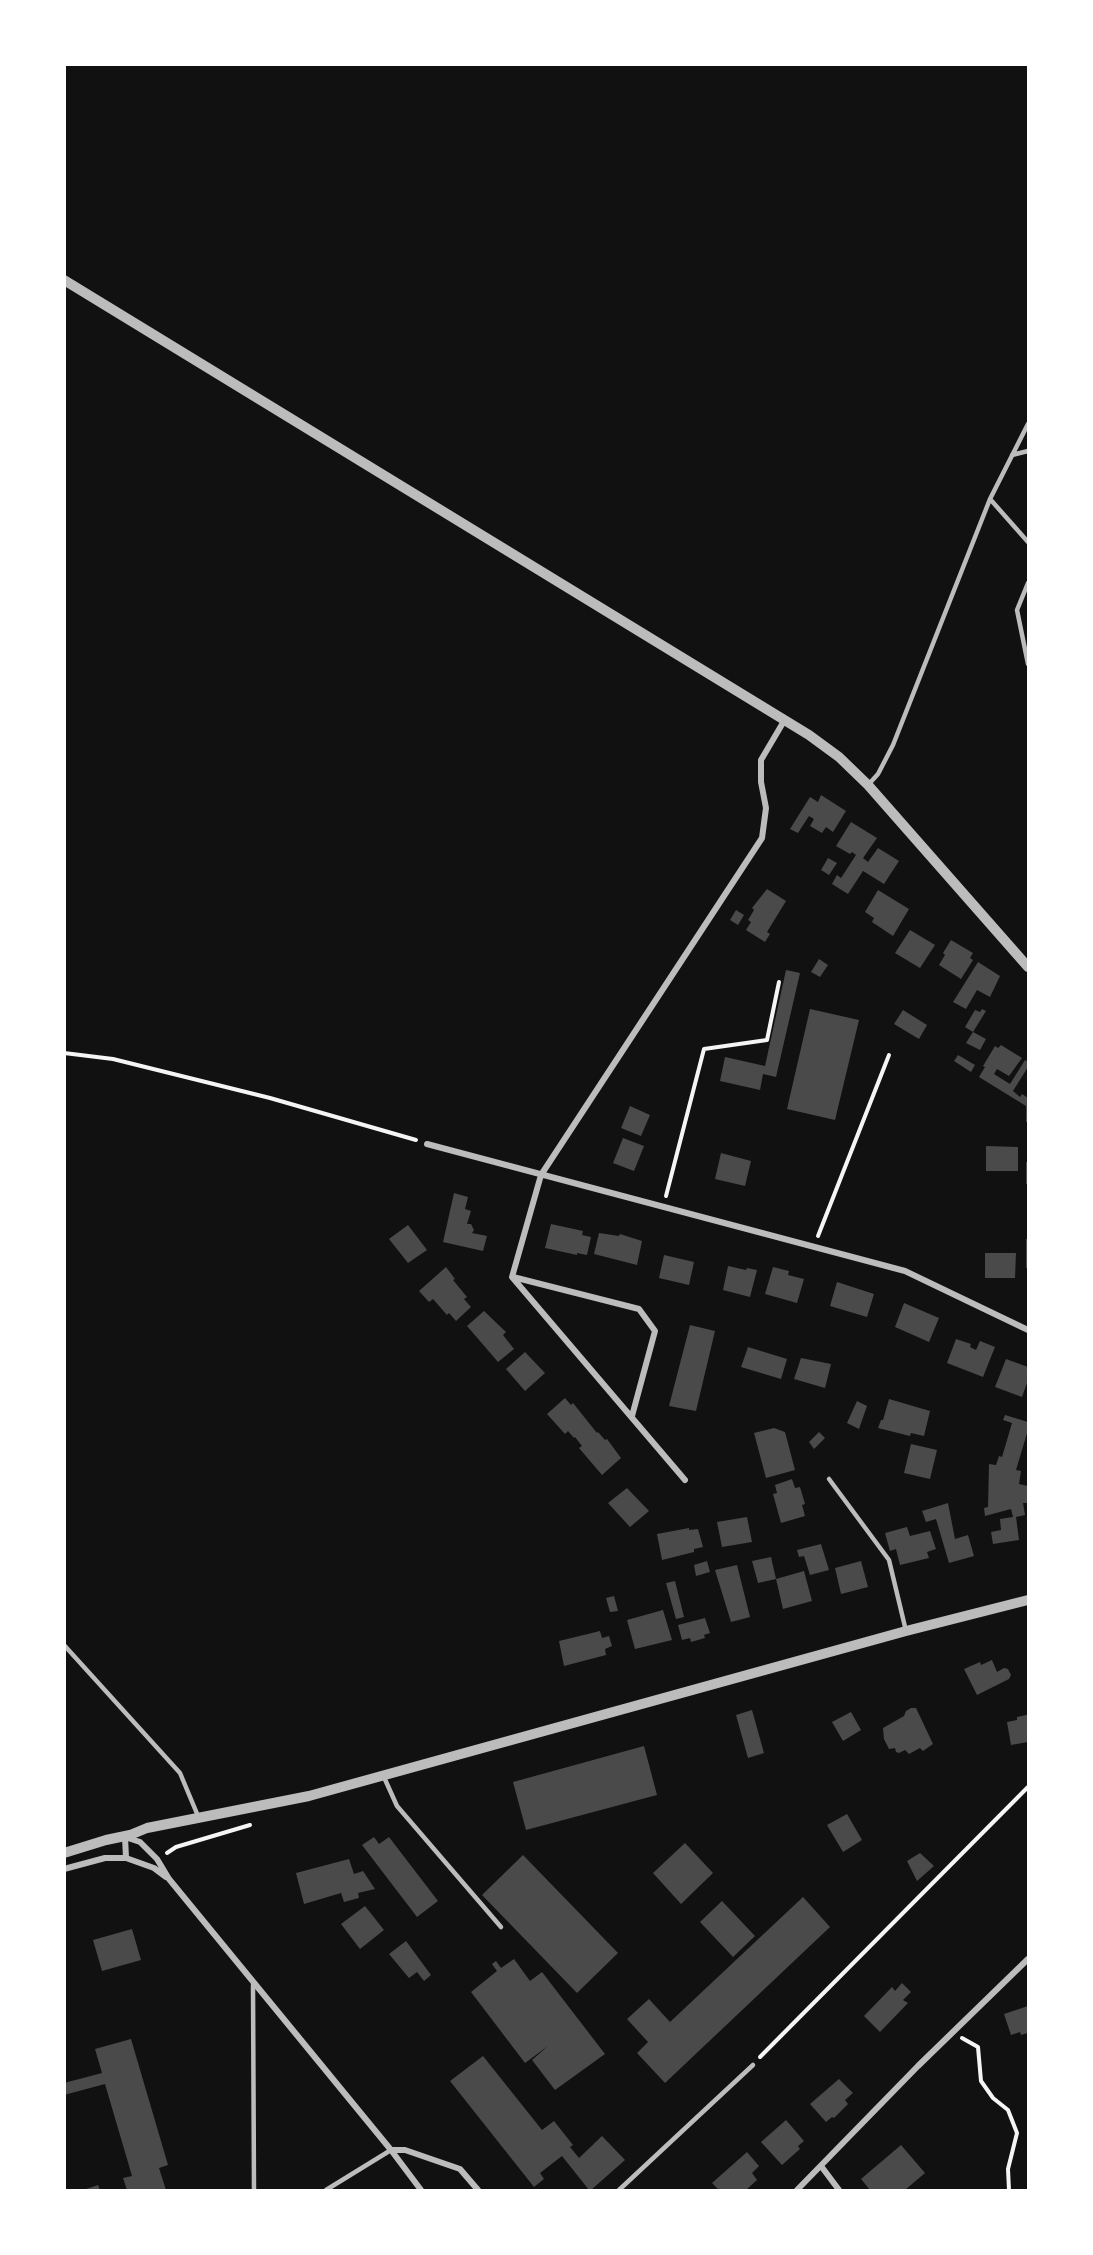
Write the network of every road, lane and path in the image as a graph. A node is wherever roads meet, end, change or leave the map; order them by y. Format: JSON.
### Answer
{"nodes":[{"id":1,"x":64,"y":280,"type":"edge"},
{"id":2,"x":1029,"y":424,"type":"edge"},
{"id":3,"x":1029,"y":451,"type":"edge"},
{"id":4,"x":1012,"y":454,"type":"junction"},
{"id":5,"x":990,"y":500,"type":"junction"},
{"id":6,"x":1029,"y":542,"type":"edge"},
{"id":7,"x":1029,"y":583,"type":"edge"},
{"id":8,"x":1029,"y":664,"type":"edge"},
{"id":9,"x":784,"y":721,"type":"junction"},
{"id":10,"x":868,"y":785,"type":"junction"},
{"id":11,"x":1029,"y":967,"type":"edge"},
{"id":12,"x":779,"y":982,"type":"dead end"},
{"id":13,"x":64,"y":1053,"type":"edge"},
{"id":14,"x":889,"y":1055,"type":"dead end"},
{"id":15,"x":427,"y":1144,"type":"joint"},
{"id":16,"x":541,"y":1175,"type":"junction"},
{"id":17,"x":663,"y":1207,"type":"junction"},
{"id":18,"x":814,"y":1246,"type":"junction"},
{"id":19,"x":512,"y":1277,"type":"junction"},
{"id":20,"x":1029,"y":1330,"type":"edge"},
{"id":21,"x":632,"y":1416,"type":"junction"},
{"id":22,"x":829,"y":1479,"type":"dead end"},
{"id":23,"x":686,"y":1480,"type":"dead end"},
{"id":24,"x":1029,"y":1600,"type":"edge"},
{"id":25,"x":906,"y":1631,"type":"junction"},
{"id":26,"x":64,"y":1645,"type":"edge"},
{"id":27,"x":383,"y":1775,"type":"junction"},
{"id":28,"x":1029,"y":1787,"type":"edge"},
{"id":29,"x":199,"y":1817,"type":"junction"},
{"id":30,"x":253,"y":1824,"type":"dead end"},
{"id":31,"x":125,"y":1837,"type":"junction"},
{"id":32,"x":64,"y":1853,"type":"edge"},
{"id":33,"x":126,"y":1858,"type":"junction"},
{"id":34,"x":157,"y":1859,"type":"junction"},
{"id":35,"x":64,"y":1869,"type":"edge"},
{"id":36,"x":169,"y":1879,"type":"junction"},
{"id":37,"x":501,"y":1927,"type":"dead end"},
{"id":38,"x":1029,"y":1959,"type":"edge"},
{"id":39,"x":253,"y":1984,"type":"junction"},
{"id":40,"x":953,"y":2032,"type":"junction"},
{"id":41,"x":753,"y":2065,"type":"joint"},
{"id":42,"x":391,"y":2150,"type":"junction"},
{"id":43,"x":822,"y":2166,"type":"junction"},
{"id":44,"x":254,"y":2190,"type":"edge"},
{"id":45,"x":326,"y":2190,"type":"edge"},
{"id":46,"x":421,"y":2190,"type":"edge"},
{"id":47,"x":478,"y":2190,"type":"edge"},
{"id":48,"x":619,"y":2190,"type":"edge"},
{"id":49,"x":797,"y":2190,"type":"edge"},
{"id":50,"x":839,"y":2190,"type":"edge"},
{"id":51,"x":1008,"y":2190,"type":"edge"}],
"edges":[{"from":1,"to":9,"type":"street"},
{"from":2,"to":4,"type":"lane"},
{"from":3,"to":4,"type":"lane"},
{"from":4,"to":5,"type":"lane"},
{"from":5,"to":6,"type":"lane"},
{"from":5,"to":10,"type":"lane"},
{"from":7,"to":8,"type":"lane"},
{"from":9,"to":10,"type":"street"},
{"from":9,"to":16,"type":"street"},
{"from":10,"to":11,"type":"street"},
{"from":12,"to":17,"type":"path"},
{"from":13,"to":15,"type":"path"},
{"from":14,"to":18,"type":"path"},
{"from":15,"to":16,"type":"street"},
{"from":16,"to":17,"type":"street"},
{"from":16,"to":19,"type":"street"},
{"from":17,"to":18,"type":"street"},
{"from":18,"to":20,"type":"street"},
{"from":19,"to":21,"type":"street"},
{"from":19,"to":21,"type":"street"},
{"from":21,"to":23,"type":"street"},
{"from":22,"to":25,"type":"lane"},
{"from":24,"to":25,"type":"street"},
{"from":25,"to":27,"type":"street"},
{"from":26,"to":29,"type":"lane"},
{"from":27,"to":29,"type":"street"},
{"from":27,"to":37,"type":"lane"},
{"from":28,"to":41,"type":"path"},
{"from":29,"to":31,"type":"street"},
{"from":30,"to":34,"type":"path"},
{"from":31,"to":32,"type":"street"},
{"from":31,"to":33,"type":"street"},
{"from":31,"to":34,"type":"street"},
{"from":33,"to":35,"type":"street"},
{"from":33,"to":36,"type":"street"},
{"from":34,"to":36,"type":"street"},
{"from":36,"to":39,"type":"street"},
{"from":38,"to":40,"type":"street"},
{"from":39,"to":42,"type":"street"},
{"from":39,"to":44,"type":"lane"},
{"from":40,"to":43,"type":"street"},
{"from":40,"to":51,"type":"path"},
{"from":41,"to":48,"type":"lane"},
{"from":42,"to":45,"type":"lane"},
{"from":42,"to":46,"type":"street"},
{"from":42,"to":47,"type":"street"},
{"from":43,"to":49,"type":"street"},
{"from":43,"to":50,"type":"street"}]}
